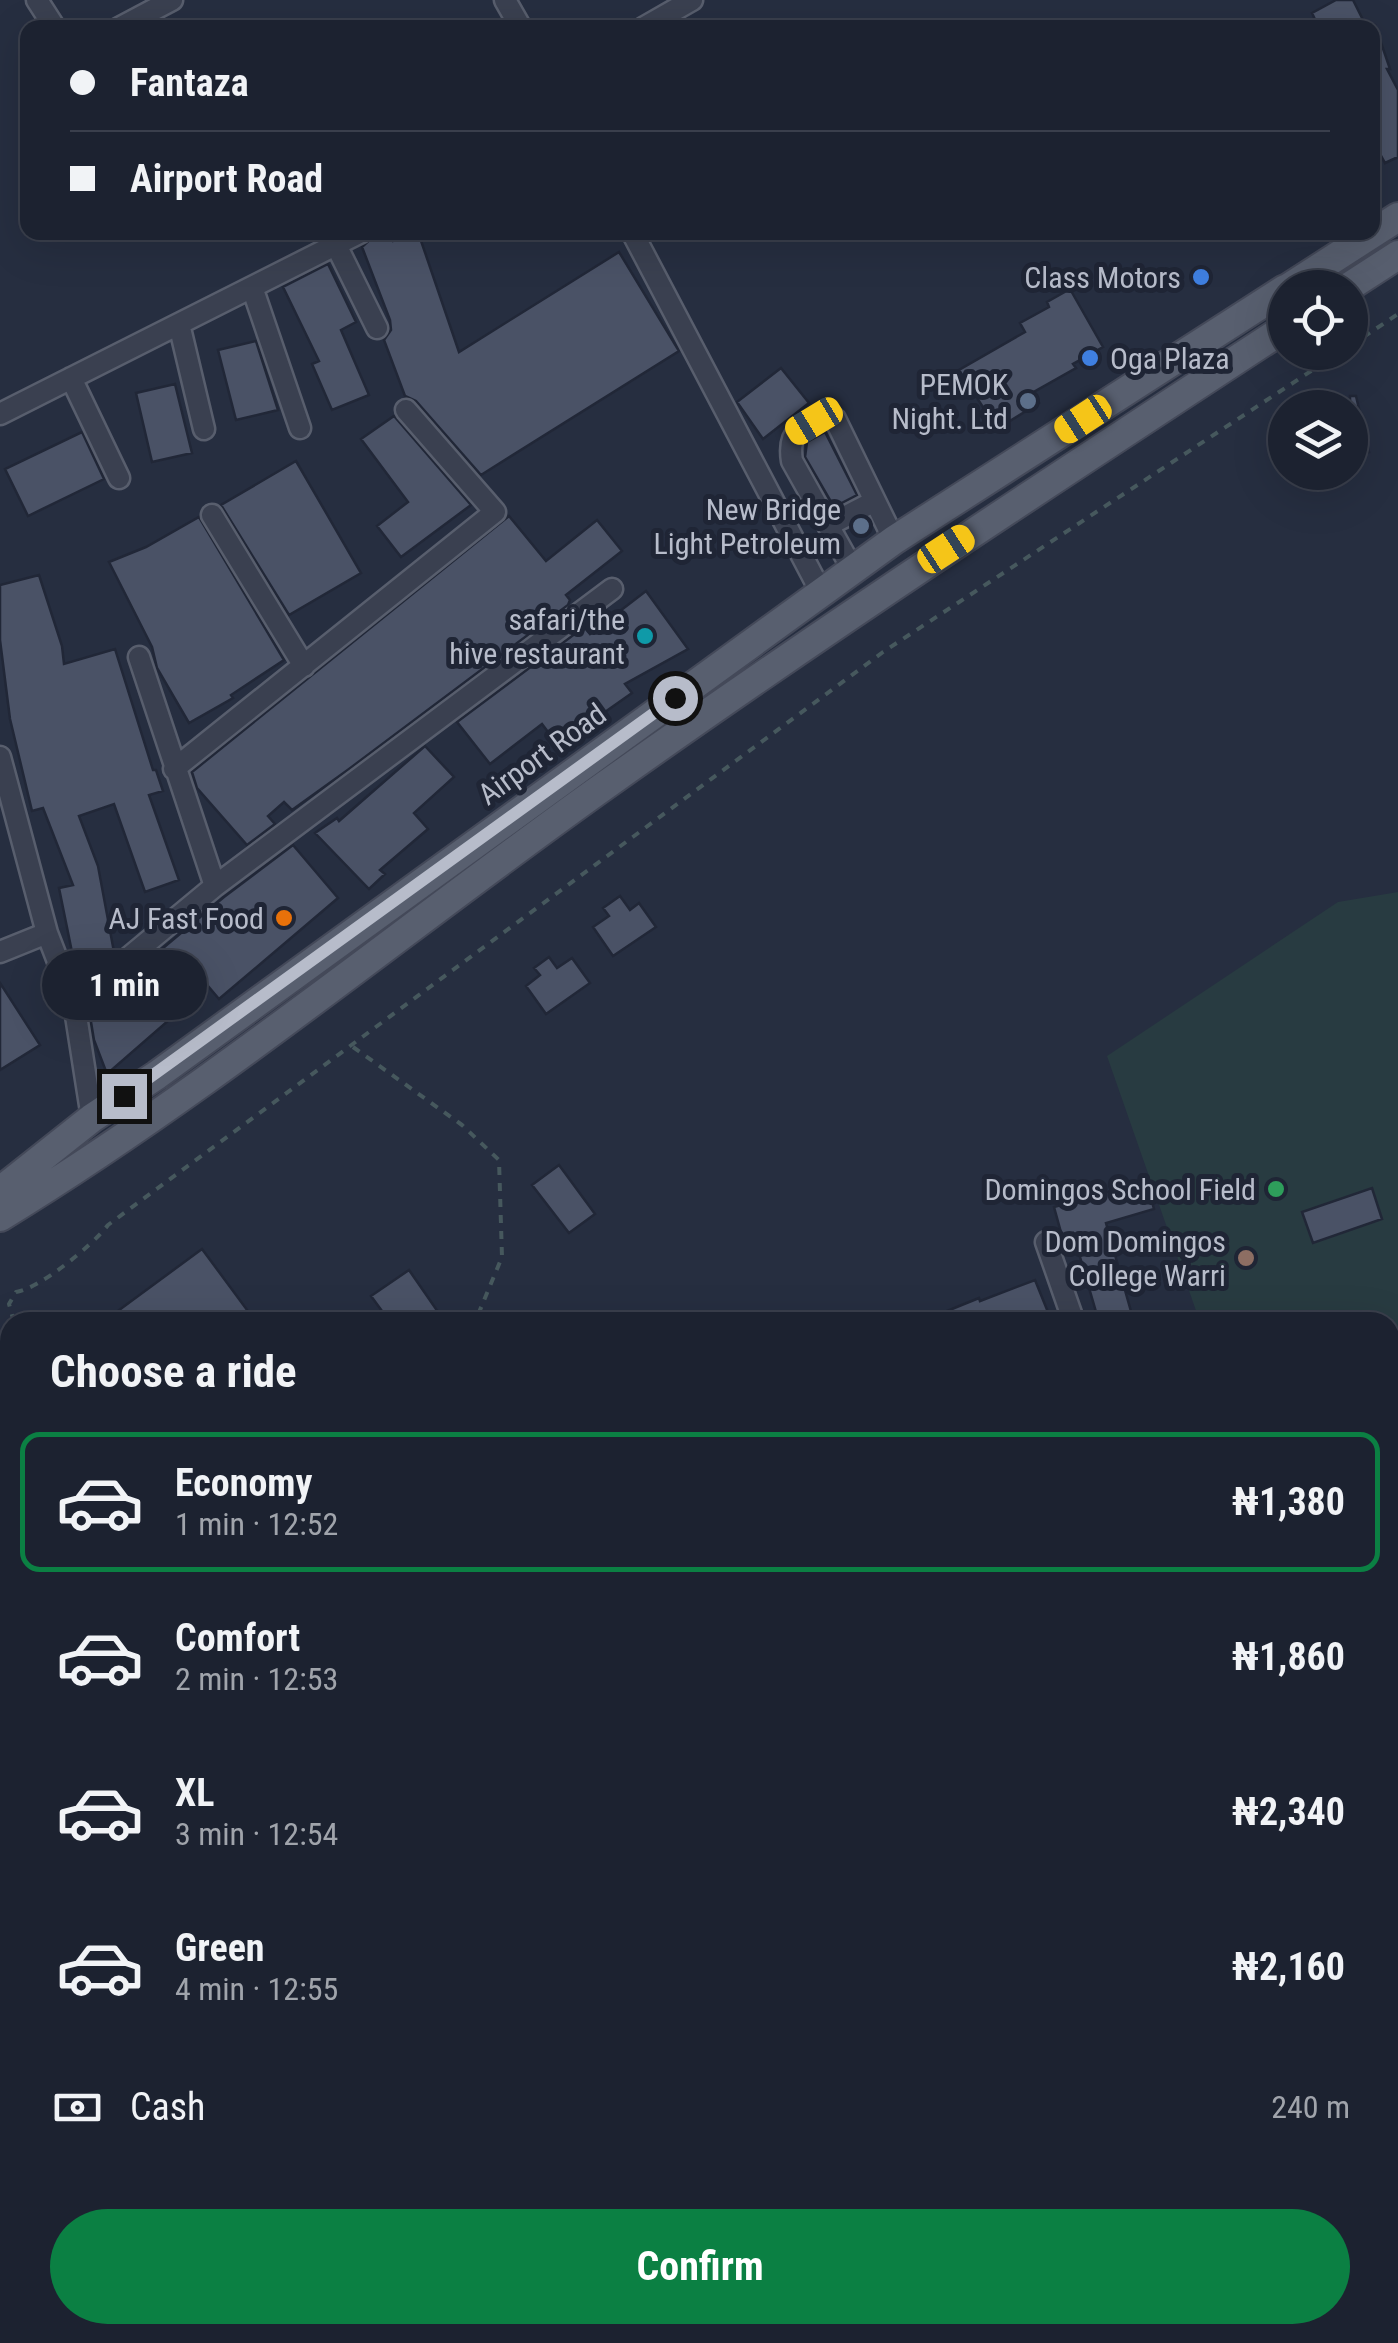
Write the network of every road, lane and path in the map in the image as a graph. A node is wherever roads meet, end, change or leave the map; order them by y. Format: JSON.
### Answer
{"nodes":[{"id":1,"x":172,"y":0,"type":"edge"},
{"id":2,"x":692,"y":0,"type":"edge"},
{"id":3,"x":134,"y":20,"type":"edge"},
{"id":4,"x":657,"y":20,"type":"edge"},
{"id":5,"x":346,"y":240,"type":"edge"},
{"id":6,"x":636,"y":240,"type":"edge"},
{"id":7,"x":1361,"y":240,"type":"edge"},
{"id":8,"x":336,"y":245,"type":"junction"},
{"id":9,"x":1397,"y":255,"type":"edge"},
{"id":10,"x":1314,"y":270,"type":"edge"},
{"id":11,"x":1368,"y":274,"type":"edge"},
{"id":12,"x":252,"y":287,"type":"junction"},
{"id":13,"x":1268,"y":300,"type":"edge"},
{"id":14,"x":1398,"y":314,"type":"edge"},
{"id":15,"x":179,"y":324,"type":"junction"},
{"id":16,"x":377,"y":328,"type":"dead end"},
{"id":17,"x":1368,"y":334,"type":"edge"},
{"id":18,"x":1268,"y":339,"type":"edge"},
{"id":19,"x":1313,"y":370,"type":"edge"},
{"id":20,"x":71,"y":378,"type":"junction"},
{"id":21,"x":406,"y":410,"type":"dead end"},
{"id":22,"x":0,"y":414,"type":"edge"},
{"id":23,"x":300,"y":428,"type":"dead end"},
{"id":24,"x":204,"y":430,"type":"dead end"},
{"id":25,"x":119,"y":478,"type":"dead end"},
{"id":26,"x":982,"y":484,"type":"junction"},
{"id":27,"x":875,"y":501,"type":"junction"},
{"id":28,"x":1004,"y":511,"type":"junction"},
{"id":29,"x":212,"y":516,"type":"dead end"},
{"id":30,"x":829,"y":526,"type":"junction"},
{"id":31,"x":894,"y":540,"type":"junction"},
{"id":32,"x":853,"y":570,"type":"junction"},
{"id":33,"x":612,"y":588,"type":"dead end"},
{"id":34,"x":821,"y":592,"type":"junction"},
{"id":35,"x":139,"y":657,"type":"dead end"},
{"id":36,"x":304,"y":666,"type":"junction"},
{"id":37,"x":0,"y":757,"type":"edge"},
{"id":38,"x":174,"y":769,"type":"junction"},
{"id":39,"x":214,"y":886,"type":"junction"},
{"id":40,"x":48,"y":933,"type":"junction"},
{"id":41,"x":0,"y":952,"type":"edge"},
{"id":42,"x":74,"y":1003,"type":"junction"},
{"id":43,"x":353,"y":1047,"type":"junction"},
{"id":44,"x":92,"y":1118,"type":"junction"},
{"id":45,"x":0,"y":1191,"type":"edge"},
{"id":46,"x":0,"y":1217,"type":"edge"},
{"id":47,"x":1046,"y":1242,"type":"dead end"},
{"id":48,"x":9,"y":1304,"type":"junction"},
{"id":49,"x":0,"y":1306,"type":"edge"},
{"id":50,"x":11,"y":1312,"type":"edge"},
{"id":51,"x":478,"y":1312,"type":"edge"},
{"id":52,"x":1070,"y":1312,"type":"edge"}],
"edges":[{"from":1,"to":3,"type":"street"},
{"from":2,"to":4,"type":"street"},
{"from":5,"to":8,"type":"street"},
{"from":6,"to":34,"type":"street"},
{"from":7,"to":10,"type":"main road","name":"Airport Road"},
{"from":8,"to":12,"type":"street"},
{"from":8,"to":16,"type":"street"},
{"from":9,"to":11,"type":"main road"},
{"from":12,"to":15,"type":"street"},
{"from":12,"to":23,"type":"street"},
{"from":13,"to":26,"type":"main road","name":"Airport Road"},
{"from":14,"to":17,"type":"path"},
{"from":15,"to":20,"type":"street"},
{"from":15,"to":24,"type":"street"},
{"from":18,"to":28,"type":"main road","name":"Airport Road"},
{"from":19,"to":43,"type":"path"},
{"from":20,"to":22,"type":"street"},
{"from":20,"to":25,"type":"street"},
{"from":21,"to":36,"type":"street"},
{"from":26,"to":28,"type":"main road"},
{"from":26,"to":31,"type":"main road","name":"Airport Road"},
{"from":27,"to":30,"type":"street"},
{"from":27,"to":30,"type":"street"},
{"from":27,"to":31,"type":"street"},
{"from":28,"to":46,"type":"main road","name":"Airport Road"},
{"from":29,"to":36,"type":"street"},
{"from":30,"to":32,"type":"street"},
{"from":31,"to":32,"type":"main road","name":"Airport Road"},
{"from":32,"to":34,"type":"main road","name":"Airport Road"},
{"from":33,"to":39,"type":"street"},
{"from":34,"to":44,"type":"main road","name":"Airport Road"},
{"from":35,"to":38,"type":"street"},
{"from":36,"to":38,"type":"street"},
{"from":37,"to":40,"type":"street"},
{"from":38,"to":39,"type":"street"},
{"from":39,"to":42,"type":"street"},
{"from":40,"to":41,"type":"street"},
{"from":40,"to":42,"type":"street"},
{"from":42,"to":44,"type":"street"},
{"from":43,"to":48,"type":"path"},
{"from":43,"to":51,"type":"path"},
{"from":44,"to":45,"type":"main road","name":"Airport Road"},
{"from":47,"to":52,"type":"street"},
{"from":48,"to":49,"type":"path"},
{"from":48,"to":50,"type":"path"}]}
